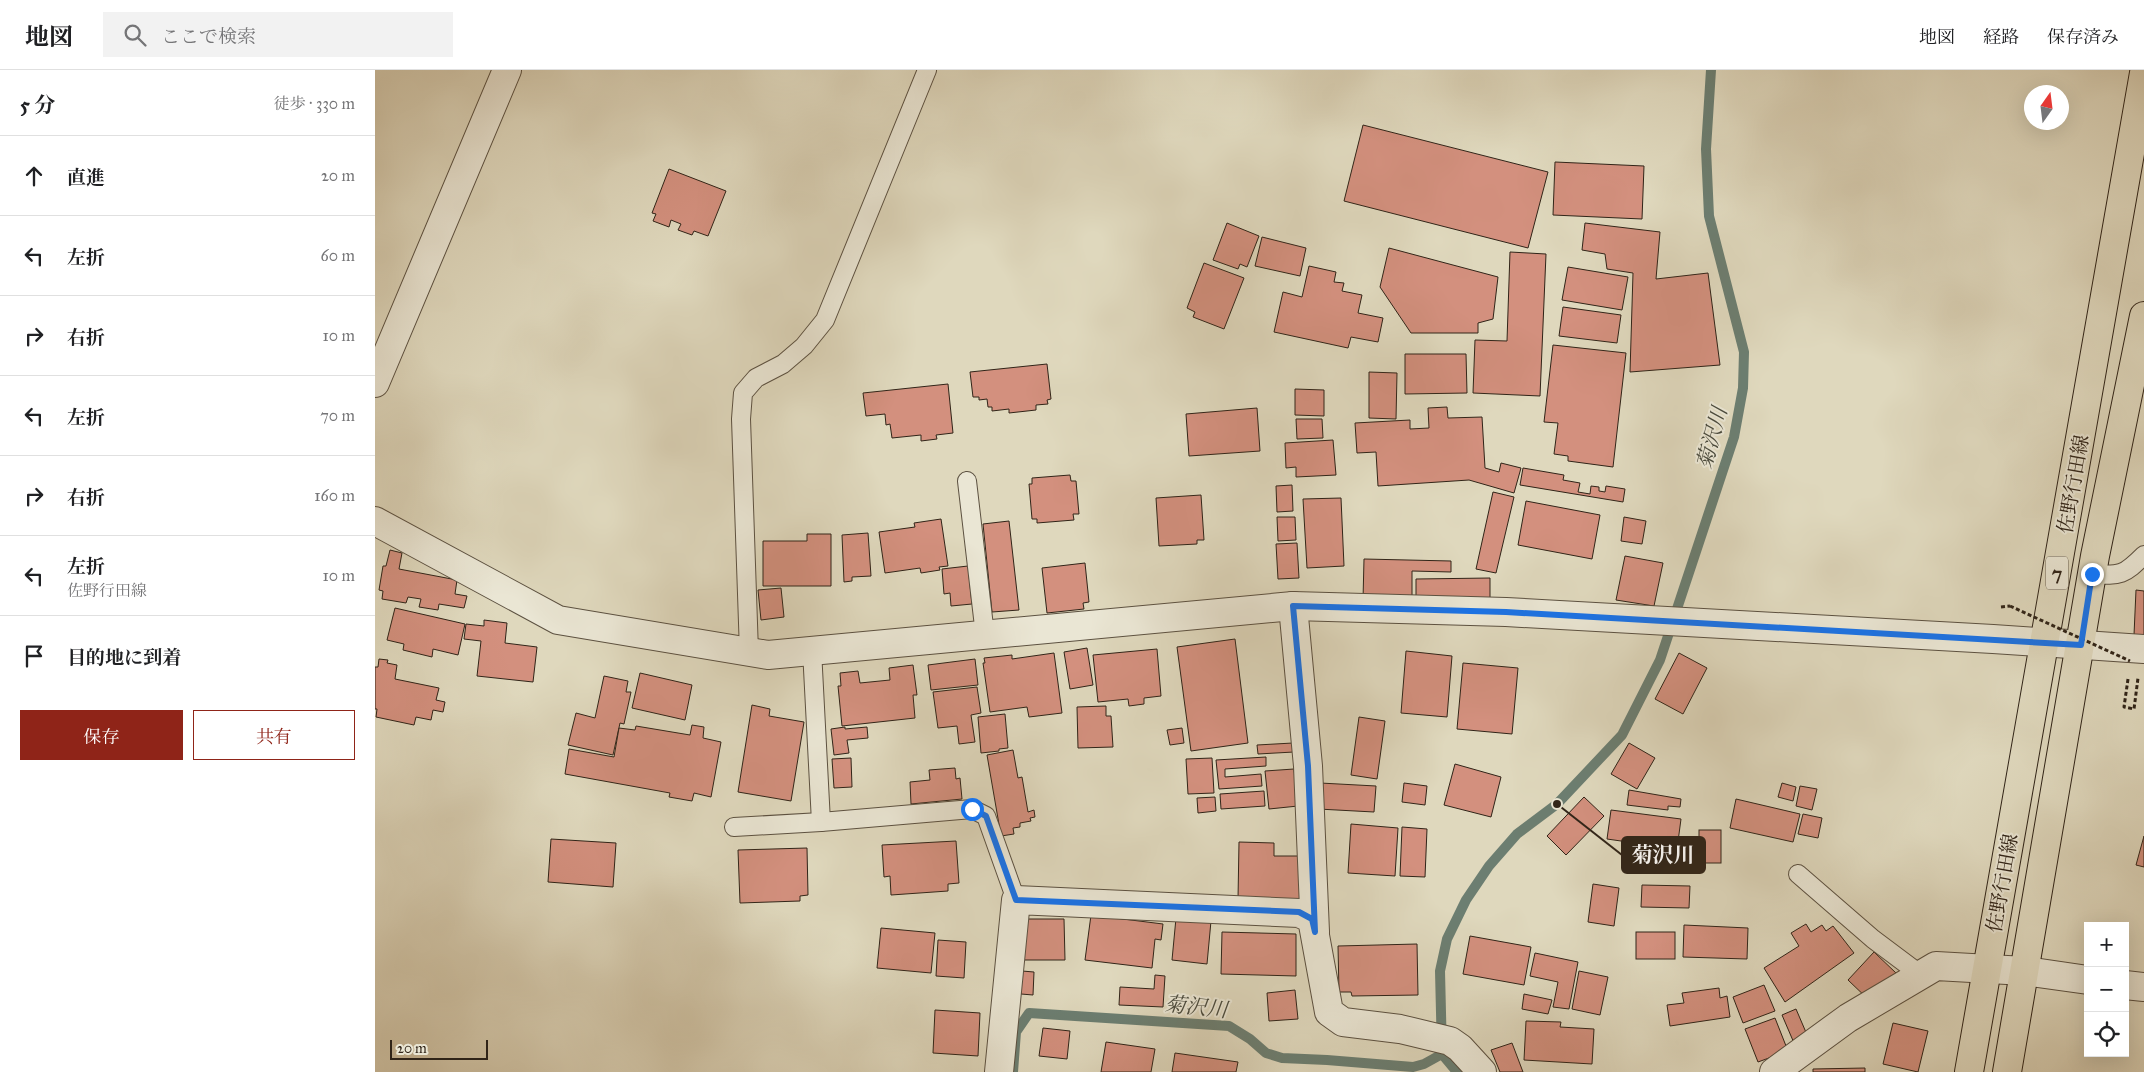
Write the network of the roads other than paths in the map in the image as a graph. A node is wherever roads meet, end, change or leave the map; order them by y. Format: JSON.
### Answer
{"nodes":[{"id":1,"x":507,"y":70,"type":"edge"},
{"id":2,"x":927,"y":70,"type":"edge"},
{"id":3,"x":2144,"y":73,"type":"edge"},
{"id":4,"x":2144,"y":316,"type":"edge"},
{"id":5,"x":375,"y":383,"type":"edge"},
{"id":6,"x":967,"y":481,"type":"dead end"},
{"id":7,"x":375,"y":521,"type":"edge"},
{"id":8,"x":2144,"y":555,"type":"edge"},
{"id":9,"x":2092,"y":574,"type":"junction"},
{"id":10,"x":1293,"y":606,"type":"junction"},
{"id":11,"x":985,"y":635,"type":"junction"},
{"id":12,"x":2045,"y":643,"type":"junction"},
{"id":13,"x":2081,"y":645,"type":"junction"},
{"id":14,"x":813,"y":650,"type":"junction"},
{"id":15,"x":749,"y":652,"type":"junction"},
{"id":16,"x":2138,"y":660,"type":"edge"},
{"id":17,"x":821,"y":822,"type":"junction"},
{"id":18,"x":734,"y":828,"type":"dead end"},
{"id":19,"x":1798,"y":874,"type":"dead end"},
{"id":20,"x":1016,"y":900,"type":"junction"},
{"id":21,"x":1315,"y":932,"type":"junction"},
{"id":22,"x":1987,"y":969,"type":"junction"},
{"id":23,"x":2025,"y":971,"type":"junction"},
{"id":24,"x":1921,"y":975,"type":"junction"},
{"id":25,"x":2084,"y":979,"type":"edge"},
{"id":26,"x":2129,"y":985,"type":"edge"},
{"id":27,"x":2144,"y":987,"type":"edge"},
{"id":28,"x":999,"y":1072,"type":"edge"},
{"id":29,"x":1482,"y":1072,"type":"edge"},
{"id":30,"x":1774,"y":1072,"type":"edge"},
{"id":31,"x":1969,"y":1072,"type":"edge"},
{"id":32,"x":2007,"y":1072,"type":"edge"}],
"edges":[{"from":1,"to":5,"type":"street"},
{"from":2,"to":15,"type":"lane"},
{"from":3,"to":12,"type":"main road","name":"佐野行田線","number":"7"},
{"from":4,"to":9,"type":"main road","name":"佐野行田線","number":"7"},
{"from":6,"to":11,"type":"lane"},
{"from":7,"to":15,"type":"street"},
{"from":8,"to":9,"type":"lane"},
{"from":9,"to":13,"type":"main road","name":"佐野行田線","number":"7"},
{"from":10,"to":11,"type":"street"},
{"from":10,"to":12,"type":"street"},
{"from":10,"to":21,"type":"street"},
{"from":11,"to":14,"type":"street"},
{"from":12,"to":13,"type":"street"},
{"from":12,"to":22,"type":"main road","name":"佐野行田線","number":"7"},
{"from":13,"to":16,"type":"street"},
{"from":13,"to":23,"type":"main road","name":"佐野行田線","number":"7"},
{"from":14,"to":15,"type":"street"},
{"from":14,"to":17,"type":"lane"},
{"from":17,"to":18,"type":"lane"},
{"from":17,"to":20,"type":"lane"},
{"from":19,"to":24,"type":"lane"},
{"from":20,"to":21,"type":"street"},
{"from":20,"to":28,"type":"street"},
{"from":21,"to":29,"type":"street"},
{"from":22,"to":23,"type":"street"},
{"from":22,"to":24,"type":"street"},
{"from":22,"to":31,"type":"main road","name":"佐野行田線","number":"7"},
{"from":23,"to":25,"type":"street"},
{"from":23,"to":32,"type":"main road","name":"佐野行田線","number":"7"},
{"from":24,"to":30,"type":"street"},
{"from":26,"to":27,"type":"street"}]}
